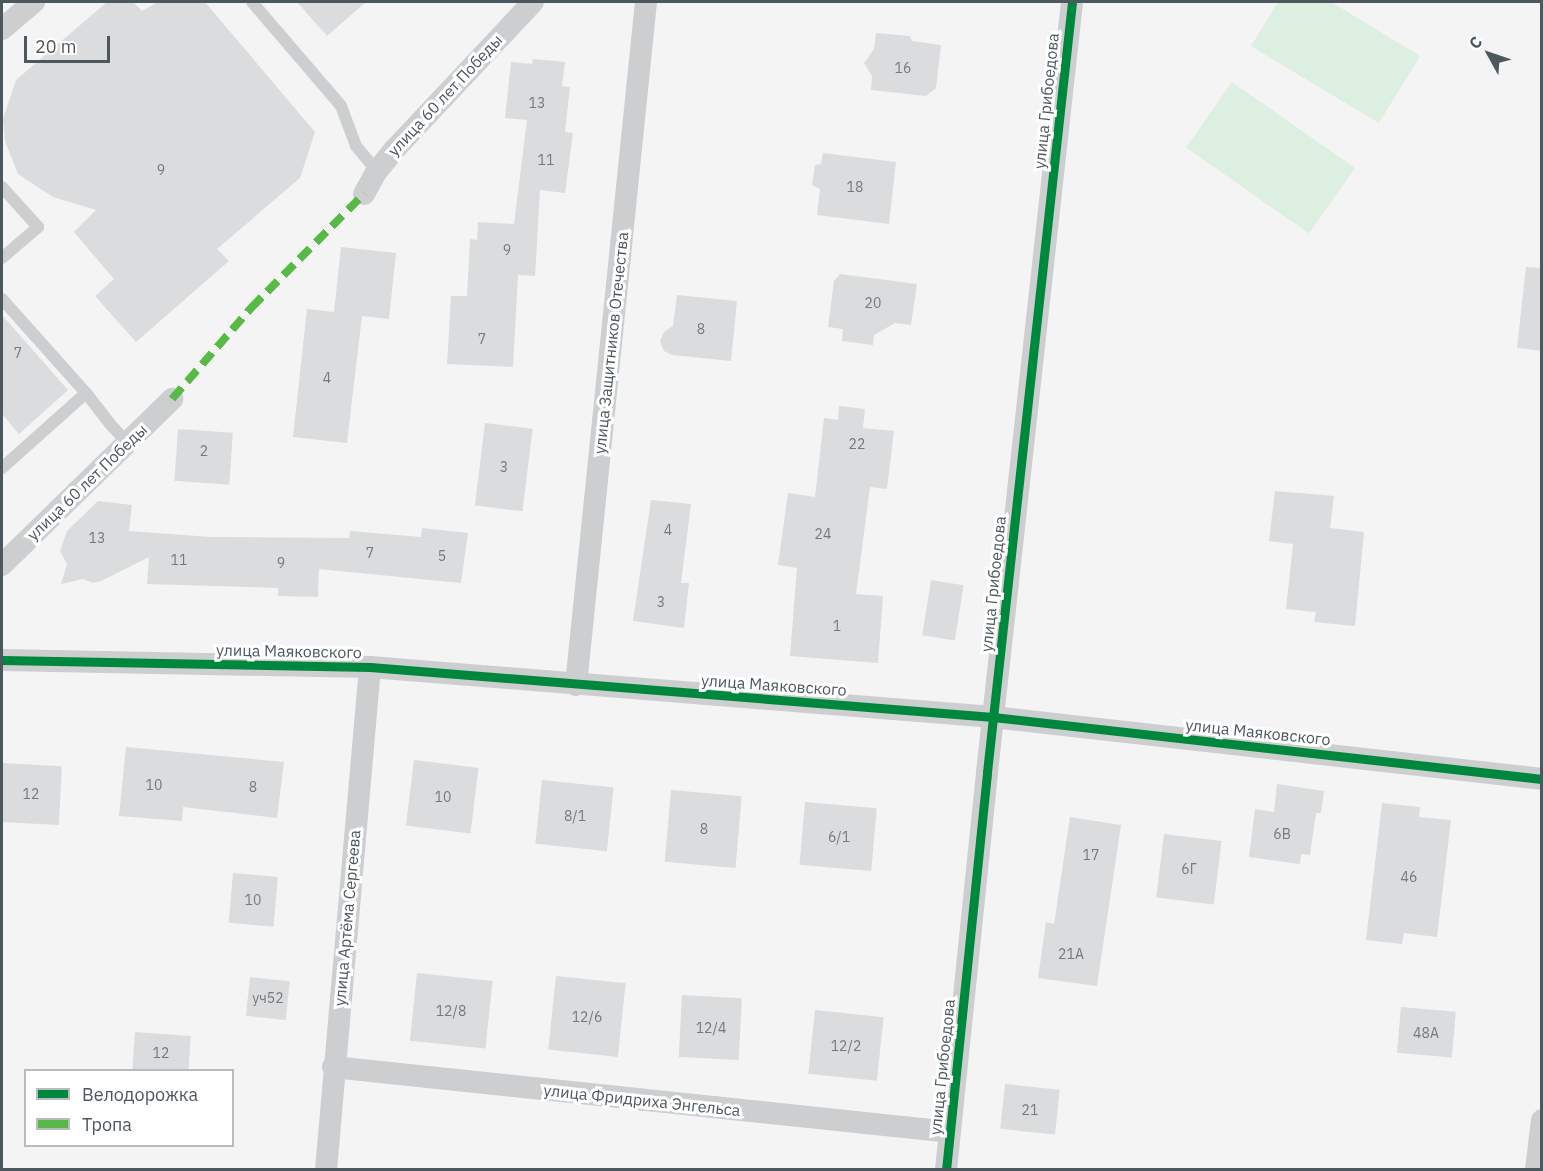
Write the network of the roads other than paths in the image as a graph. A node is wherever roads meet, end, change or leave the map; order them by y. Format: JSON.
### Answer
{"nodes":[{"id":1,"x":34,"y":2,"type":"edge"},
{"id":2,"x":252,"y":2,"type":"edge"},
{"id":3,"x":533,"y":2,"type":"edge"},
{"id":4,"x":646,"y":2,"type":"edge"},
{"id":5,"x":1072,"y":2,"type":"edge"},
{"id":6,"x":2,"y":29,"type":"edge"},
{"id":7,"x":377,"y":171,"type":"junction"},
{"id":8,"x":2,"y":187,"type":"edge"},
{"id":9,"x":364,"y":194,"type":"dead end"},
{"id":10,"x":2,"y":258,"type":"edge"},
{"id":11,"x":2,"y":299,"type":"edge"},
{"id":12,"x":86,"y":393,"type":"junction"},
{"id":13,"x":172,"y":399,"type":"dead end"},
{"id":14,"x":128,"y":443,"type":"junction"},
{"id":15,"x":2,"y":468,"type":"edge"},
{"id":16,"x":2,"y":565,"type":"edge"},
{"id":17,"x":2,"y":660,"type":"edge"},
{"id":18,"x":370,"y":668,"type":"junction"},
{"id":19,"x":576,"y":685,"type":"junction"},
{"id":20,"x":993,"y":717,"type":"junction"},
{"id":21,"x":1542,"y":779,"type":"edge"},
{"id":22,"x":333,"y":1067,"type":"junction"},
{"id":23,"x":1542,"y":1120,"type":"edge"},
{"id":24,"x":950,"y":1132,"type":"junction"},
{"id":25,"x":326,"y":1170,"type":"edge"},
{"id":26,"x":946,"y":1170,"type":"edge"},
{"id":27,"x":1536,"y":1170,"type":"edge"}],
"edges":[{"from":1,"to":6,"type":"street"},
{"from":2,"to":7,"type":"lane"},
{"from":3,"to":7,"type":"street","name":"улица 60 лет Победы"},
{"from":4,"to":19,"type":"street","name":"улица Защитников Отечества"},
{"from":5,"to":20,"type":"street","name":"улица Грибоедова"},
{"from":7,"to":9,"type":"street","name":"улица 60 лет Победы"},
{"from":8,"to":10,"type":"lane"},
{"from":11,"to":12,"type":"lane"},
{"from":12,"to":14,"type":"lane"},
{"from":12,"to":15,"type":"lane"},
{"from":13,"to":14,"type":"street","name":"улица 60 лет Победы"},
{"from":14,"to":16,"type":"street","name":"улица 60 лет Победы"},
{"from":17,"to":18,"type":"street","name":"улица Маяковского"},
{"from":18,"to":19,"type":"street","name":"улица Маяковского"},
{"from":18,"to":22,"type":"street","name":"улица Артёма Сергеева"},
{"from":19,"to":20,"type":"street","name":"улица Маяковского"},
{"from":20,"to":21,"type":"street","name":"улица Маяковского"},
{"from":20,"to":24,"type":"street","name":"улица Грибоедова"},
{"from":22,"to":24,"type":"street","name":"улица Фридриха Энгельса"},
{"from":22,"to":25,"type":"street","name":"улица Артёма Сергеева"},
{"from":23,"to":27,"type":"street"},
{"from":24,"to":26,"type":"street","name":"улица Грибоедова"}]}
